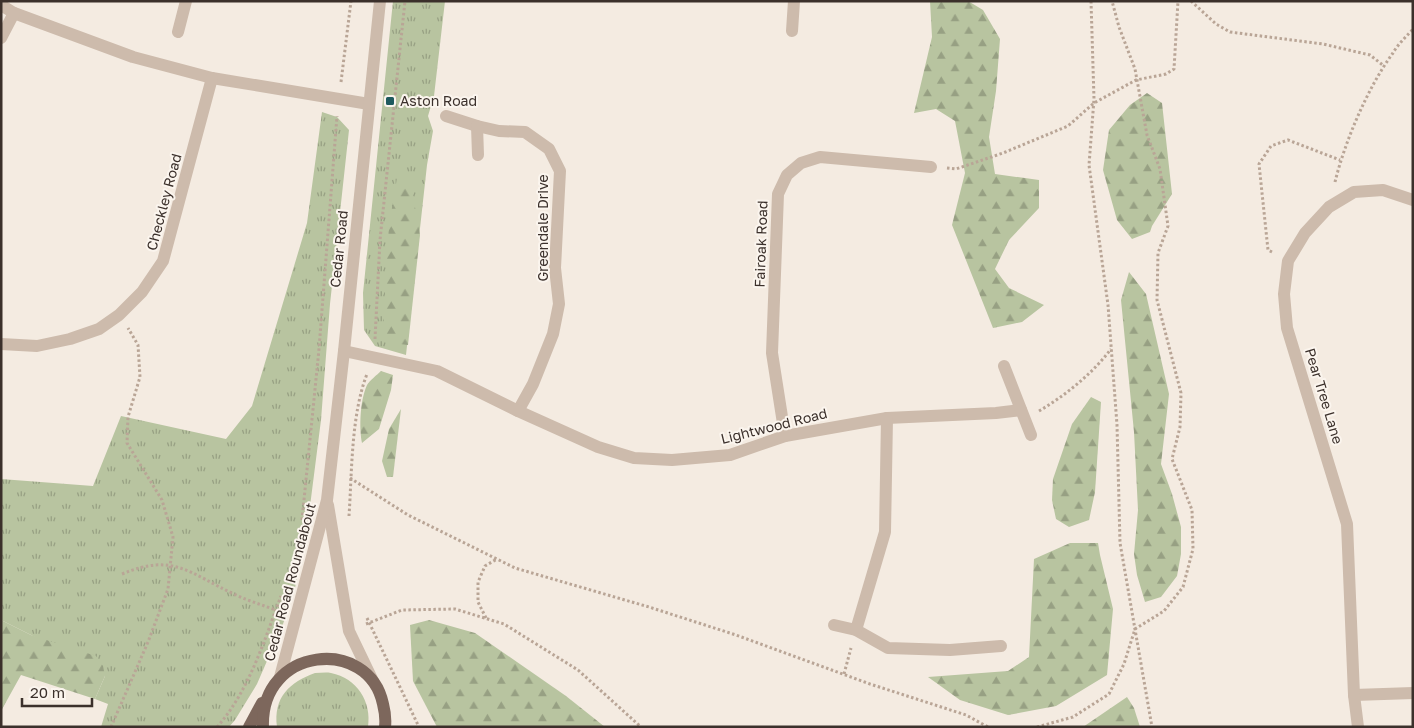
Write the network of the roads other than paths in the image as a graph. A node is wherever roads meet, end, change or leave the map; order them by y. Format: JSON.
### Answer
{"nodes":[{"id":1,"x":186,"y":1,"type":"edge"},
{"id":2,"x":380,"y":1,"type":"edge"},
{"id":3,"x":794,"y":1,"type":"edge"},
{"id":4,"x":1,"y":5,"type":"edge"},
{"id":5,"x":14,"y":13,"type":"junction"},
{"id":6,"x":792,"y":31,"type":"dead end"},
{"id":7,"x":178,"y":32,"type":"dead end"},
{"id":8,"x":1,"y":38,"type":"edge"},
{"id":9,"x":212,"y":78,"type":"junction"},
{"id":10,"x":369,"y":104,"type":"junction"},
{"id":11,"x":446,"y":116,"type":"dead end"},
{"id":12,"x":477,"y":126,"type":"junction"},
{"id":13,"x":478,"y":155,"type":"dead end"},
{"id":14,"x":931,"y":167,"type":"road end"},
{"id":15,"x":1413,"y":200,"type":"edge"},
{"id":16,"x":1,"y":344,"type":"edge"},
{"id":17,"x":344,"y":351,"type":"junction"},
{"id":18,"x":1004,"y":366,"type":"dead end"},
{"id":19,"x":1021,"y":410,"type":"junction"},
{"id":20,"x":518,"y":412,"type":"junction"},
{"id":21,"x":887,"y":418,"type":"junction"},
{"id":22,"x":1031,"y":435,"type":"dead end"},
{"id":23,"x":785,"y":436,"type":"junction"},
{"id":24,"x":327,"y":500,"type":"junction"},
{"id":25,"x":834,"y":625,"type":"dead end"},
{"id":26,"x":856,"y":630,"type":"junction"},
{"id":27,"x":1001,"y":646,"type":"dead end"},
{"id":28,"x":280,"y":677,"type":"junction"},
{"id":29,"x":373,"y":682,"type":"junction"},
{"id":30,"x":271,"y":688,"type":"junction"},
{"id":31,"x":1413,"y":693,"type":"edge"},
{"id":32,"x":1354,"y":695,"type":"junction"},
{"id":33,"x":387,"y":724,"type":"edge"},
{"id":34,"x":248,"y":727,"type":"edge"},
{"id":35,"x":264,"y":727,"type":"edge"},
{"id":36,"x":1358,"y":727,"type":"edge"}],
"edges":[{"from":1,"to":7,"type":"street"},
{"from":2,"to":10,"type":"street","name":"Cedar Road"},
{"from":3,"to":6,"type":"street"},
{"from":4,"to":5,"type":"street"},
{"from":5,"to":8,"type":"street"},
{"from":5,"to":9,"type":"street"},
{"from":9,"to":10,"type":"street"},
{"from":9,"to":16,"type":"street","name":"Checkley Road"},
{"from":10,"to":17,"type":"street","name":"Cedar Road"},
{"from":11,"to":12,"type":"street","name":"Greendale Drive"},
{"from":12,"to":13,"type":"street"},
{"from":12,"to":20,"type":"street","name":"Greendale Drive"},
{"from":14,"to":23,"type":"street","name":"Fairoak Road"},
{"from":15,"to":32,"type":"street","name":"Pear Tree Lane"},
{"from":17,"to":20,"type":"street","name":"Lightwood Road"},
{"from":17,"to":24,"type":"street","name":"Cedar Road"},
{"from":18,"to":19,"type":"street"},
{"from":19,"to":21,"type":"street","name":"Lightwood Road"},
{"from":19,"to":22,"type":"street"},
{"from":20,"to":23,"type":"street","name":"Lightwood Road"},
{"from":21,"to":23,"type":"street","name":"Lightwood Road"},
{"from":21,"to":26,"type":"street"},
{"from":24,"to":28,"type":"street","name":"Cedar Road Roundabout"},
{"from":24,"to":29,"type":"street","name":"Cedar Road Roundabout"},
{"from":25,"to":26,"type":"street"},
{"from":26,"to":27,"type":"street"},
{"from":28,"to":29,"type":"main road","name":"Cedar Road Roundabout"},
{"from":28,"to":30,"type":"main road","name":"Cedar Road Roundabout"},
{"from":29,"to":33,"type":"main road","name":"Cedar Road Roundabout"},
{"from":30,"to":34,"type":"main road"},
{"from":30,"to":35,"type":"main road","name":"Cedar Road Roundabout"},
{"from":31,"to":32,"type":"street"},
{"from":32,"to":36,"type":"street","name":"Pear Tree Lane"}]}
